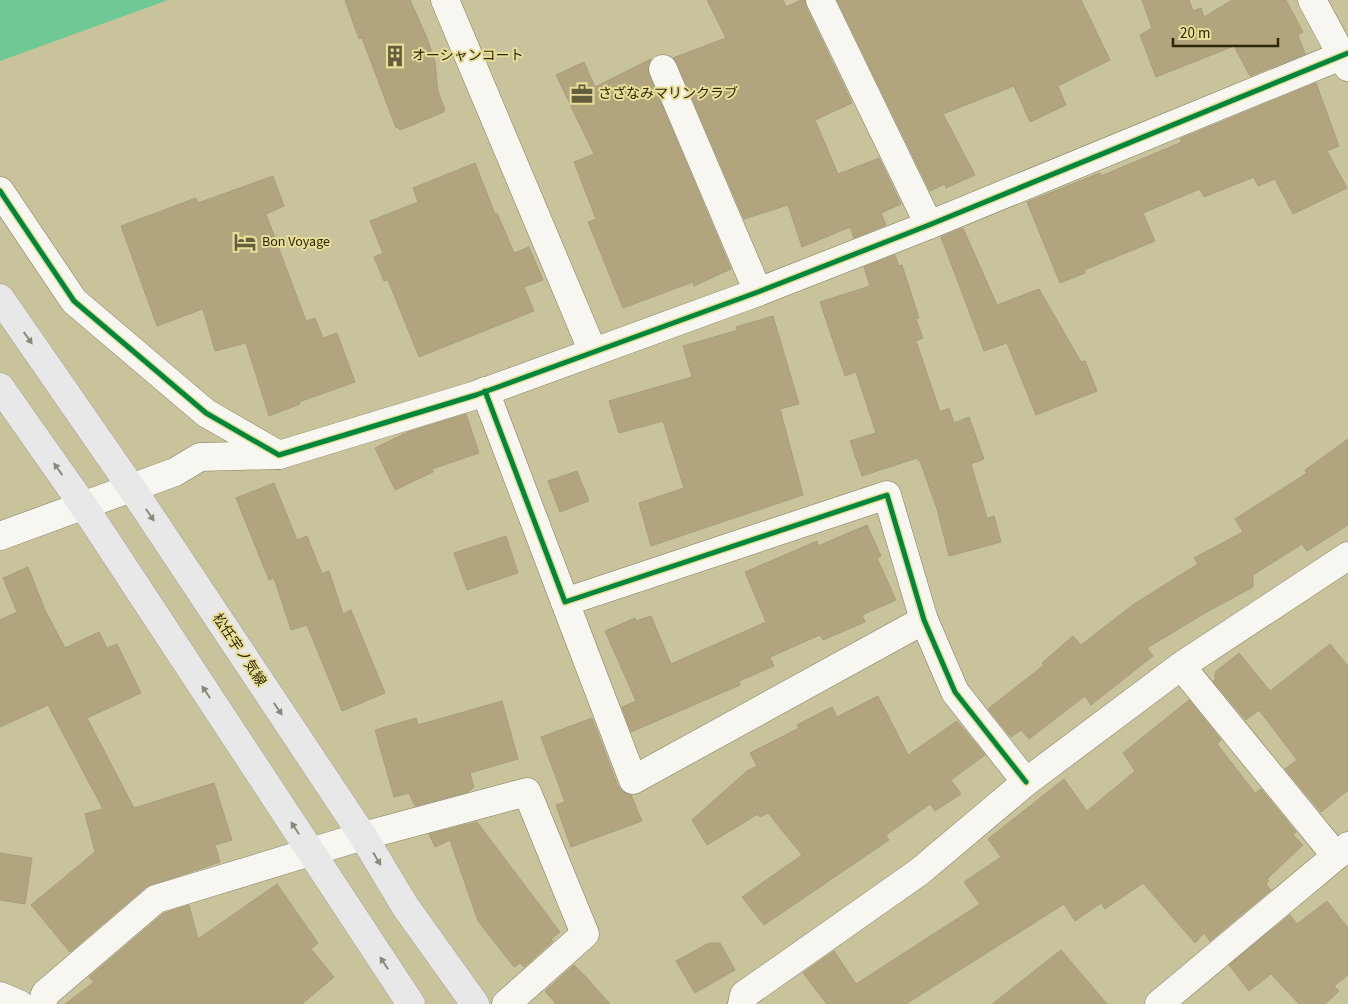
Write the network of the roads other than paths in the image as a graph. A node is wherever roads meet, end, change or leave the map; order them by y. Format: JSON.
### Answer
{"nodes":[{"id":1,"x":445,"y":0,"type":"edge"},
{"id":2,"x":820,"y":0,"type":"edge"},
{"id":3,"x":1312,"y":0,"type":"edge"},
{"id":4,"x":1346,"y":58,"type":"edge"},
{"id":5,"x":663,"y":69,"type":"dead end"},
{"id":6,"x":0,"y":191,"type":"edge"},
{"id":7,"x":929,"y":225,"type":"junction"},
{"id":8,"x":758,"y":292,"type":"junction"},
{"id":9,"x":0,"y":298,"type":"edge"},
{"id":10,"x":594,"y":352,"type":"junction"},
{"id":11,"x":0,"y":387,"type":"edge"},
{"id":12,"x":485,"y":391,"type":"junction"},
{"id":13,"x":206,"y":413,"type":"junction"},
{"id":14,"x":279,"y":455,"type":"junction"},
{"id":15,"x":200,"y":456,"type":"junction"},
{"id":16,"x":131,"y":487,"type":"junction"},
{"id":17,"x":83,"y":505,"type":"junction"},
{"id":18,"x":0,"y":536,"type":"edge"},
{"id":19,"x":1348,"y":556,"type":"edge"},
{"id":20,"x":565,"y":602,"type":"junction"},
{"id":21,"x":924,"y":620,"type":"junction"},
{"id":22,"x":1181,"y":666,"type":"junction"},
{"id":23,"x":1026,"y":782,"type":"junction"},
{"id":24,"x":363,"y":836,"type":"junction"},
{"id":25,"x":1342,"y":851,"type":"edge"},
{"id":26,"x":311,"y":852,"type":"junction"},
{"id":27,"x":0,"y":996,"type":"edge"},
{"id":28,"x":19,"y":1004,"type":"edge"},
{"id":29,"x":42,"y":1004,"type":"edge"},
{"id":30,"x":411,"y":1004,"type":"edge"},
{"id":31,"x":475,"y":1004,"type":"edge"},
{"id":32,"x":506,"y":1004,"type":"edge"},
{"id":33,"x":742,"y":1004,"type":"edge"},
{"id":34,"x":1159,"y":1004,"type":"edge"}],
"edges":[{"from":1,"to":10,"type":"street"},
{"from":2,"to":7,"type":"street"},
{"from":3,"to":4,"type":"street"},
{"from":4,"to":7,"type":"street"},
{"from":5,"to":8,"type":"street"},
{"from":6,"to":13,"type":"street"},
{"from":7,"to":8,"type":"street"},
{"from":8,"to":10,"type":"street"},
{"from":9,"to":16,"type":"main road","name":"松任宇ノ気線","one_way":true},
{"from":10,"to":12,"type":"street"},
{"from":17,"to":11,"type":"main road","one_way":true},
{"from":12,"to":14,"type":"street"},
{"from":12,"to":20,"type":"street"},
{"from":13,"to":14,"type":"street"},
{"from":13,"to":15,"type":"street"},
{"from":14,"to":15,"type":"street"},
{"from":15,"to":16,"type":"street"},
{"from":16,"to":17,"type":"street"},
{"from":16,"to":24,"type":"main road","name":"松任宇ノ気線","one_way":true},
{"from":17,"to":18,"type":"street"},
{"from":26,"to":17,"type":"main road","one_way":true},
{"from":19,"to":22,"type":"street"},
{"from":20,"to":21,"type":"street"},
{"from":20,"to":21,"type":"street"},
{"from":21,"to":23,"type":"street"},
{"from":22,"to":23,"type":"street"},
{"from":22,"to":25,"type":"street"},
{"from":23,"to":33,"type":"street"},
{"from":24,"to":26,"type":"street"},
{"from":24,"to":31,"type":"main road","name":"松任宇ノ気線","one_way":true},
{"from":24,"to":32,"type":"street"},
{"from":25,"to":34,"type":"street"},
{"from":26,"to":29,"type":"street"},
{"from":30,"to":26,"type":"main road","one_way":true},
{"from":27,"to":28,"type":"street"}]}
